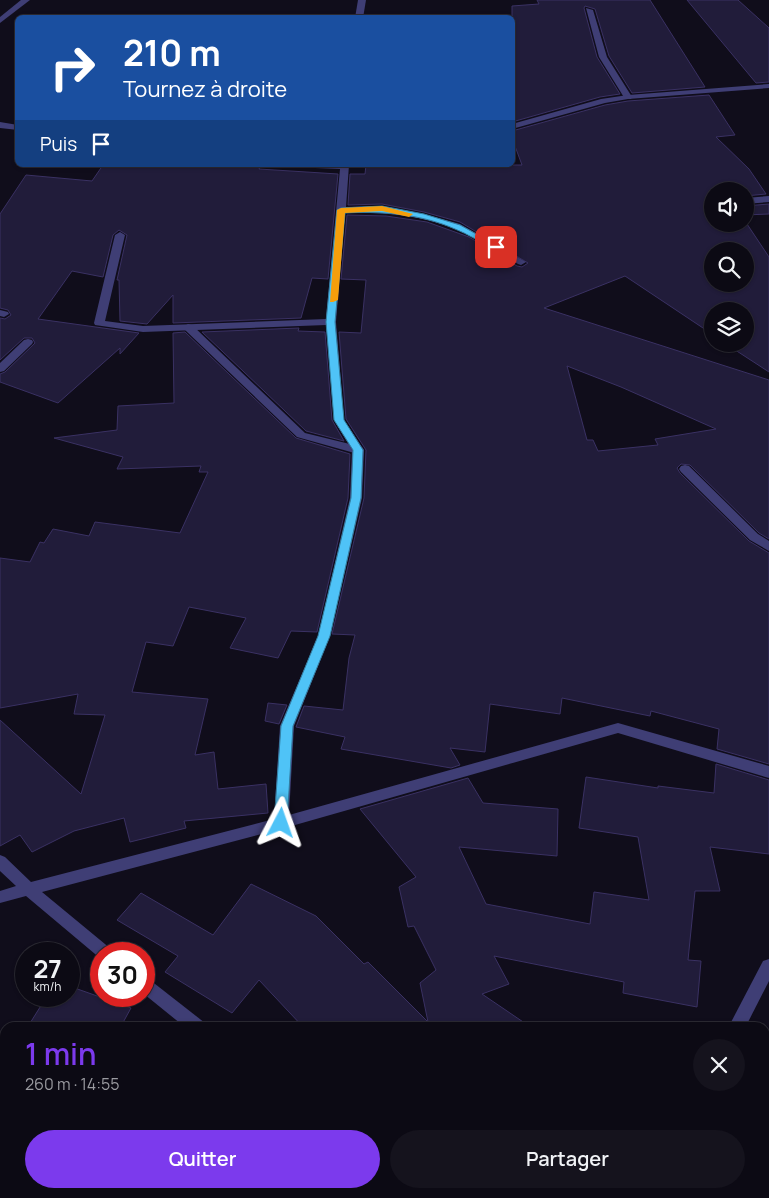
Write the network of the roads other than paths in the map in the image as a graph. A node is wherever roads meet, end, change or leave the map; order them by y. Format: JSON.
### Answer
{"nodes":[{"id":1,"x":26,"y":0,"type":"edge"},
{"id":2,"x":362,"y":0,"type":"edge"},
{"id":3,"x":589,"y":10,"type":"dead end"},
{"id":4,"x":359,"y":15,"type":"edge"},
{"id":5,"x":0,"y":21,"type":"edge"},
{"id":6,"x":769,"y":86,"type":"edge"},
{"id":7,"x":628,"y":97,"type":"junction"},
{"id":8,"x":0,"y":125,"type":"edge"},
{"id":9,"x":515,"y":125,"type":"edge"},
{"id":10,"x":15,"y":128,"type":"edge"},
{"id":11,"x":344,"y":167,"type":"edge"},
{"id":12,"x":769,"y":199,"type":"edge"},
{"id":13,"x":754,"y":200,"type":"edge"},
{"id":14,"x":341,"y":210,"type":"junction"},
{"id":15,"x":120,"y":235,"type":"dead end"},
{"id":16,"x":521,"y":262,"type":"dead end"},
{"id":17,"x":331,"y":322,"type":"junction"},
{"id":18,"x":188,"y":327,"type":"junction"},
{"id":19,"x":28,"y":342,"type":"dead end"},
{"id":20,"x":0,"y":368,"type":"edge"},
{"id":21,"x":358,"y":450,"type":"junction"},
{"id":22,"x":685,"y":469,"type":"dead end"},
{"id":23,"x":769,"y":547,"type":"edge"},
{"id":24,"x":769,"y":772,"type":"edge"},
{"id":25,"x":281,"y":823,"type":"junction"},
{"id":26,"x":0,"y":860,"type":"edge"},
{"id":27,"x":28,"y":890,"type":"junction"},
{"id":28,"x":0,"y":897,"type":"edge"},
{"id":29,"x":91,"y":942,"type":"edge"},
{"id":30,"x":769,"y":966,"type":"edge"},
{"id":31,"x":155,"y":994,"type":"edge"},
{"id":32,"x":191,"y":1022,"type":"edge"},
{"id":33,"x":739,"y":1022,"type":"edge"}],
"edges":[{"from":1,"to":5,"type":"street"},
{"from":2,"to":4,"type":"street"},
{"from":3,"to":7,"type":"street"},
{"from":6,"to":7,"type":"street"},
{"from":7,"to":9,"type":"street"},
{"from":8,"to":10,"type":"street"},
{"from":11,"to":14,"type":"street"},
{"from":12,"to":13,"type":"street"},
{"from":14,"to":16,"type":"street"},
{"from":14,"to":17,"type":"street"},
{"from":15,"to":18,"type":"street"},
{"from":17,"to":18,"type":"street"},
{"from":17,"to":21,"type":"street"},
{"from":18,"to":21,"type":"street"},
{"from":19,"to":20,"type":"street"},
{"from":21,"to":25,"type":"street"},
{"from":22,"to":23,"type":"street"},
{"from":24,"to":25,"type":"street"},
{"from":25,"to":27,"type":"street"},
{"from":26,"to":27,"type":"street"},
{"from":27,"to":28,"type":"street"},
{"from":27,"to":29,"type":"street"},
{"from":30,"to":33,"type":"street"},
{"from":31,"to":32,"type":"street"}]}
